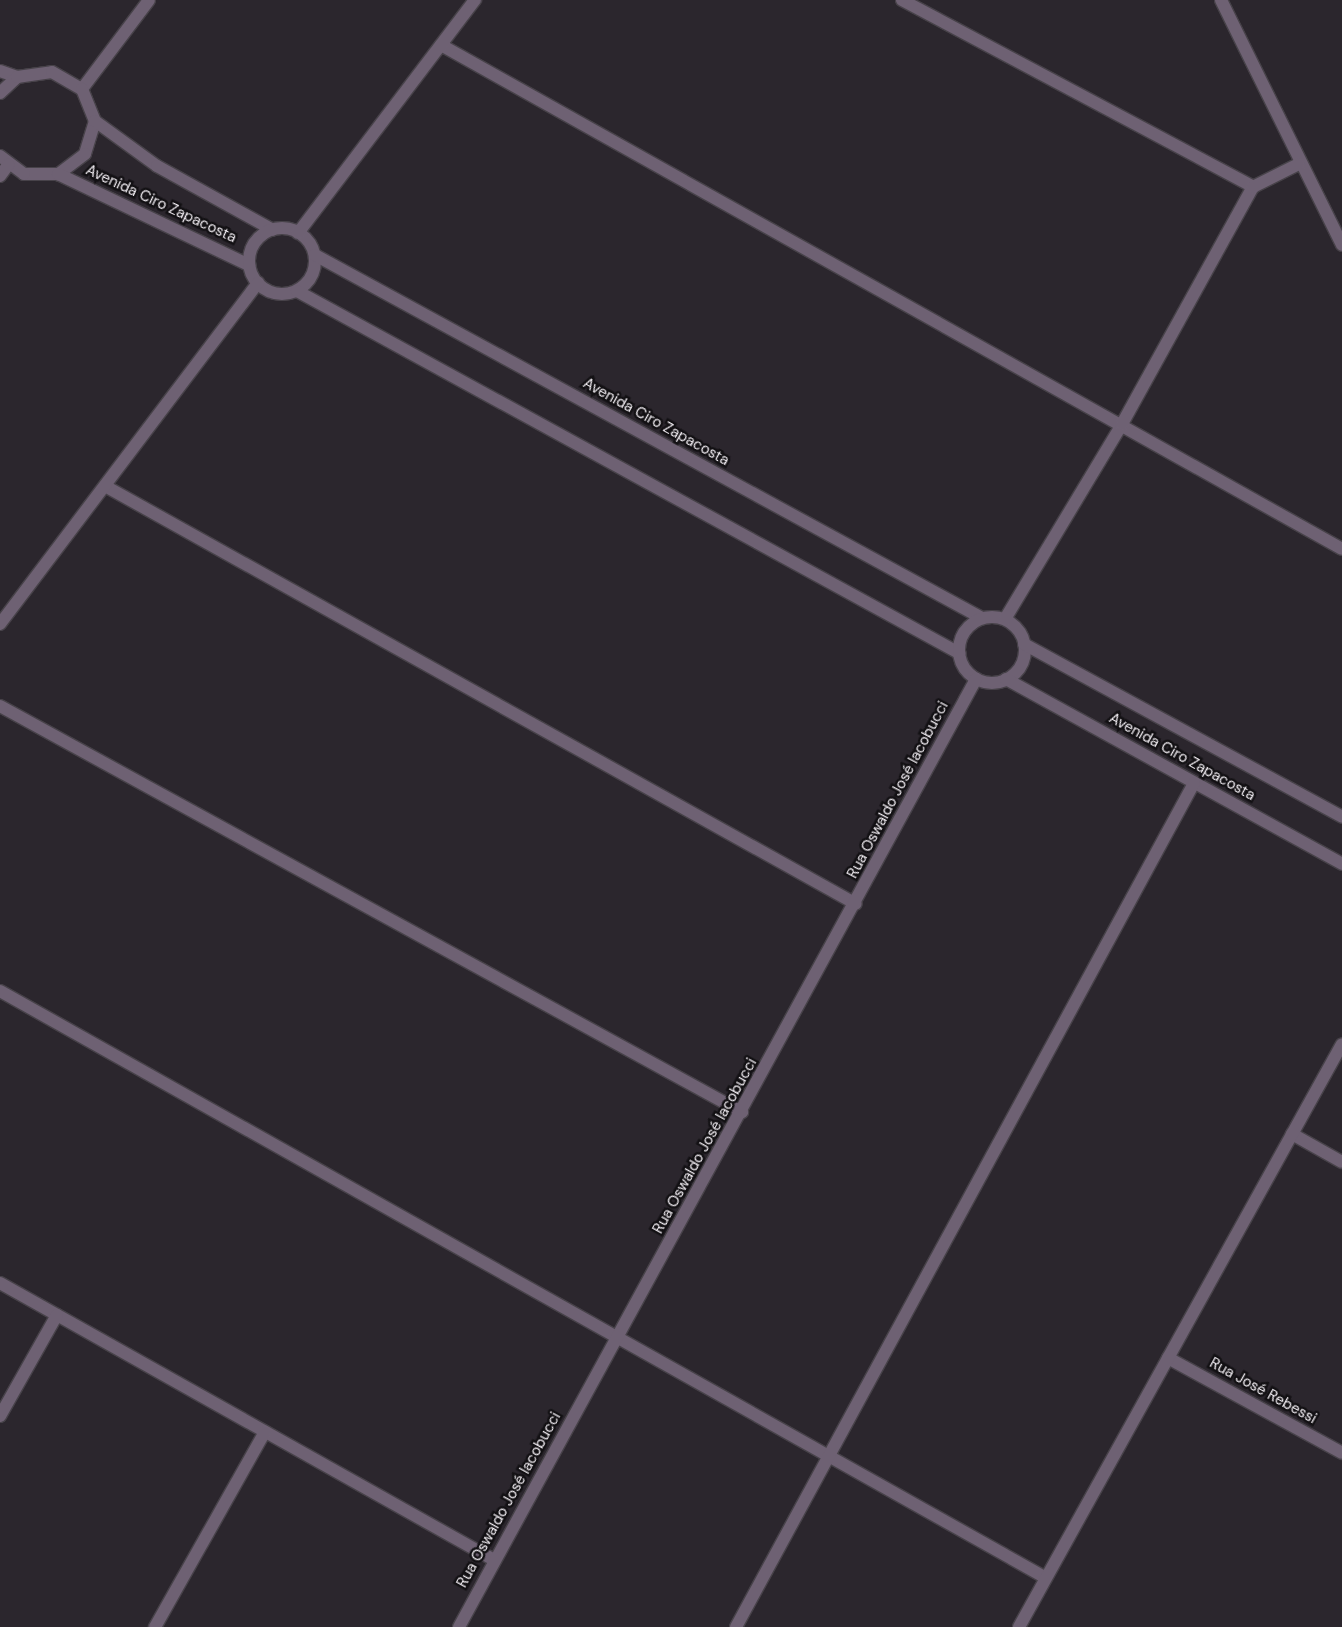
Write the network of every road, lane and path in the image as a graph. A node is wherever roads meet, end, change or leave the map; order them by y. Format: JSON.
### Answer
{"nodes":[{"id":1,"x":149,"y":0,"type":"edge"},
{"id":2,"x":475,"y":0,"type":"edge"},
{"id":3,"x":902,"y":0,"type":"edge"},
{"id":4,"x":1221,"y":0,"type":"edge"},
{"id":5,"x":441,"y":45,"type":"junction"},
{"id":6,"x":0,"y":71,"type":"edge"},
{"id":7,"x":17,"y":77,"type":"junction"},
{"id":8,"x":82,"y":89,"type":"junction"},
{"id":9,"x":0,"y":93,"type":"edge"},
{"id":10,"x":95,"y":120,"type":"junction"},
{"id":11,"x":4,"y":160,"type":"edge"},
{"id":12,"x":1299,"y":164,"type":"junction"},
{"id":13,"x":58,"y":174,"type":"junction"},
{"id":14,"x":0,"y":176,"type":"edge"},
{"id":15,"x":1253,"y":187,"type":"junction"},
{"id":16,"x":273,"y":230,"type":"junction"},
{"id":17,"x":298,"y":233,"type":"junction"},
{"id":18,"x":1342,"y":245,"type":"edge"},
{"id":19,"x":314,"y":255,"type":"junction"},
{"id":20,"x":249,"y":264,"type":"junction"},
{"id":21,"x":258,"y":283,"type":"junction"},
{"id":22,"x":297,"y":290,"type":"junction"},
{"id":23,"x":1122,"y":424,"type":"junction"},
{"id":24,"x":105,"y":486,"type":"junction"},
{"id":25,"x":1342,"y":549,"type":"edge"},
{"id":26,"x":982,"y":618,"type":"junction"},
{"id":27,"x":1005,"y":619,"type":"junction"},
{"id":28,"x":0,"y":624,"type":"edge"},
{"id":29,"x":1024,"y":644,"type":"junction"},
{"id":30,"x":959,"y":653,"type":"junction"},
{"id":31,"x":976,"y":679,"type":"junction"},
{"id":32,"x":1006,"y":679,"type":"junction"},
{"id":33,"x":0,"y":706,"type":"edge"},
{"id":34,"x":1194,"y":782,"type":"junction"},
{"id":35,"x":1342,"y":817,"type":"edge"},
{"id":36,"x":1342,"y":864,"type":"edge"},
{"id":37,"x":856,"y":904,"type":"junction"},
{"id":38,"x":0,"y":991,"type":"edge"},
{"id":39,"x":1342,"y":1044,"type":"edge"},
{"id":40,"x":742,"y":1112,"type":"junction"},
{"id":41,"x":1292,"y":1134,"type":"junction"},
{"id":42,"x":1342,"y":1162,"type":"edge"},
{"id":43,"x":0,"y":1282,"type":"edge"},
{"id":44,"x":57,"y":1315,"type":"junction"},
{"id":45,"x":617,"y":1338,"type":"junction"},
{"id":46,"x":1168,"y":1358,"type":"junction"},
{"id":47,"x":0,"y":1416,"type":"edge"},
{"id":48,"x":265,"y":1432,"type":"junction"},
{"id":49,"x":1342,"y":1453,"type":"edge"},
{"id":50,"x":829,"y":1456,"type":"junction"},
{"id":51,"x":494,"y":1560,"type":"junction"},
{"id":52,"x":1046,"y":1578,"type":"junction"},
{"id":53,"x":155,"y":1627,"type":"edge"},
{"id":54,"x":459,"y":1627,"type":"edge"},
{"id":55,"x":736,"y":1627,"type":"edge"},
{"id":56,"x":1019,"y":1627,"type":"edge"}],
"edges":[{"from":1,"to":8,"type":"street"},
{"from":2,"to":5,"type":"street"},
{"from":3,"to":15,"type":"street"},
{"from":4,"to":12,"type":"street"},
{"from":5,"to":17,"type":"street"},
{"from":5,"to":23,"type":"street"},
{"from":6,"to":7,"type":"street"},
{"from":7,"to":8,"type":"street"},
{"from":7,"to":9,"type":"street"},
{"from":8,"to":10,"type":"street"},
{"from":10,"to":13,"type":"street","name":"Avenida Ciro Zapacosta"},
{"from":10,"to":16,"type":"street","name":"Avenida Ciro Zapacosta"},
{"from":11,"to":13,"type":"street","name":"Avenida Ciro Zapacosta"},
{"from":11,"to":14,"type":"street"},
{"from":12,"to":15,"type":"street"},
{"from":12,"to":18,"type":"street"},
{"from":13,"to":20,"type":"street","name":"Avenida Ciro Zapacosta"},
{"from":15,"to":23,"type":"street"},
{"from":16,"to":17,"type":"street","name":"Avenida Ciro Zapacosta"},
{"from":16,"to":20,"type":"street","name":"Avenida Ciro Zapacosta"},
{"from":17,"to":19,"type":"street","name":"Avenida Ciro Zapacosta"},
{"from":19,"to":22,"type":"street"},
{"from":19,"to":26,"type":"street","name":"Avenida Ciro Zapacosta"},
{"from":20,"to":21,"type":"street"},
{"from":21,"to":22,"type":"street"},
{"from":21,"to":24,"type":"street"},
{"from":22,"to":30,"type":"street"},
{"from":23,"to":25,"type":"street"},
{"from":23,"to":27,"type":"street"},
{"from":24,"to":28,"type":"street"},
{"from":24,"to":37,"type":"street"},
{"from":26,"to":27,"type":"street","name":"Avenida Ciro Zapacosta"},
{"from":26,"to":30,"type":"street"},
{"from":27,"to":29,"type":"street","name":"Avenida Ciro Zapacosta"},
{"from":29,"to":32,"type":"street"},
{"from":29,"to":35,"type":"street","name":"Avenida Ciro Zapacosta"},
{"from":30,"to":31,"type":"street"},
{"from":31,"to":32,"type":"street","name":"Avenida Ciro Zapacosta"},
{"from":31,"to":37,"type":"street","name":"Rua Oswaldo José Iacobucci"},
{"from":32,"to":34,"type":"street","name":"Avenida Ciro Zapacosta"},
{"from":33,"to":40,"type":"street"},
{"from":34,"to":36,"type":"street","name":"Avenida Ciro Zapacosta"},
{"from":34,"to":50,"type":"street"},
{"from":37,"to":40,"type":"street","name":"Rua Oswaldo José Iacobucci"},
{"from":38,"to":45,"type":"street"},
{"from":39,"to":41,"type":"street"},
{"from":40,"to":45,"type":"street","name":"Rua Oswaldo José Iacobucci"},
{"from":41,"to":42,"type":"street"},
{"from":41,"to":46,"type":"street"},
{"from":43,"to":44,"type":"street"},
{"from":44,"to":47,"type":"street"},
{"from":44,"to":48,"type":"street"},
{"from":45,"to":50,"type":"street"},
{"from":45,"to":51,"type":"street","name":"Rua Oswaldo José Iacobucci"},
{"from":46,"to":49,"type":"street","name":"Rua José Rebessi"},
{"from":46,"to":52,"type":"street"},
{"from":48,"to":51,"type":"street"},
{"from":48,"to":53,"type":"street"},
{"from":50,"to":52,"type":"street"},
{"from":50,"to":55,"type":"street"},
{"from":51,"to":54,"type":"street","name":"Rua Oswaldo José Iacobucci"},
{"from":52,"to":56,"type":"street"}]}
